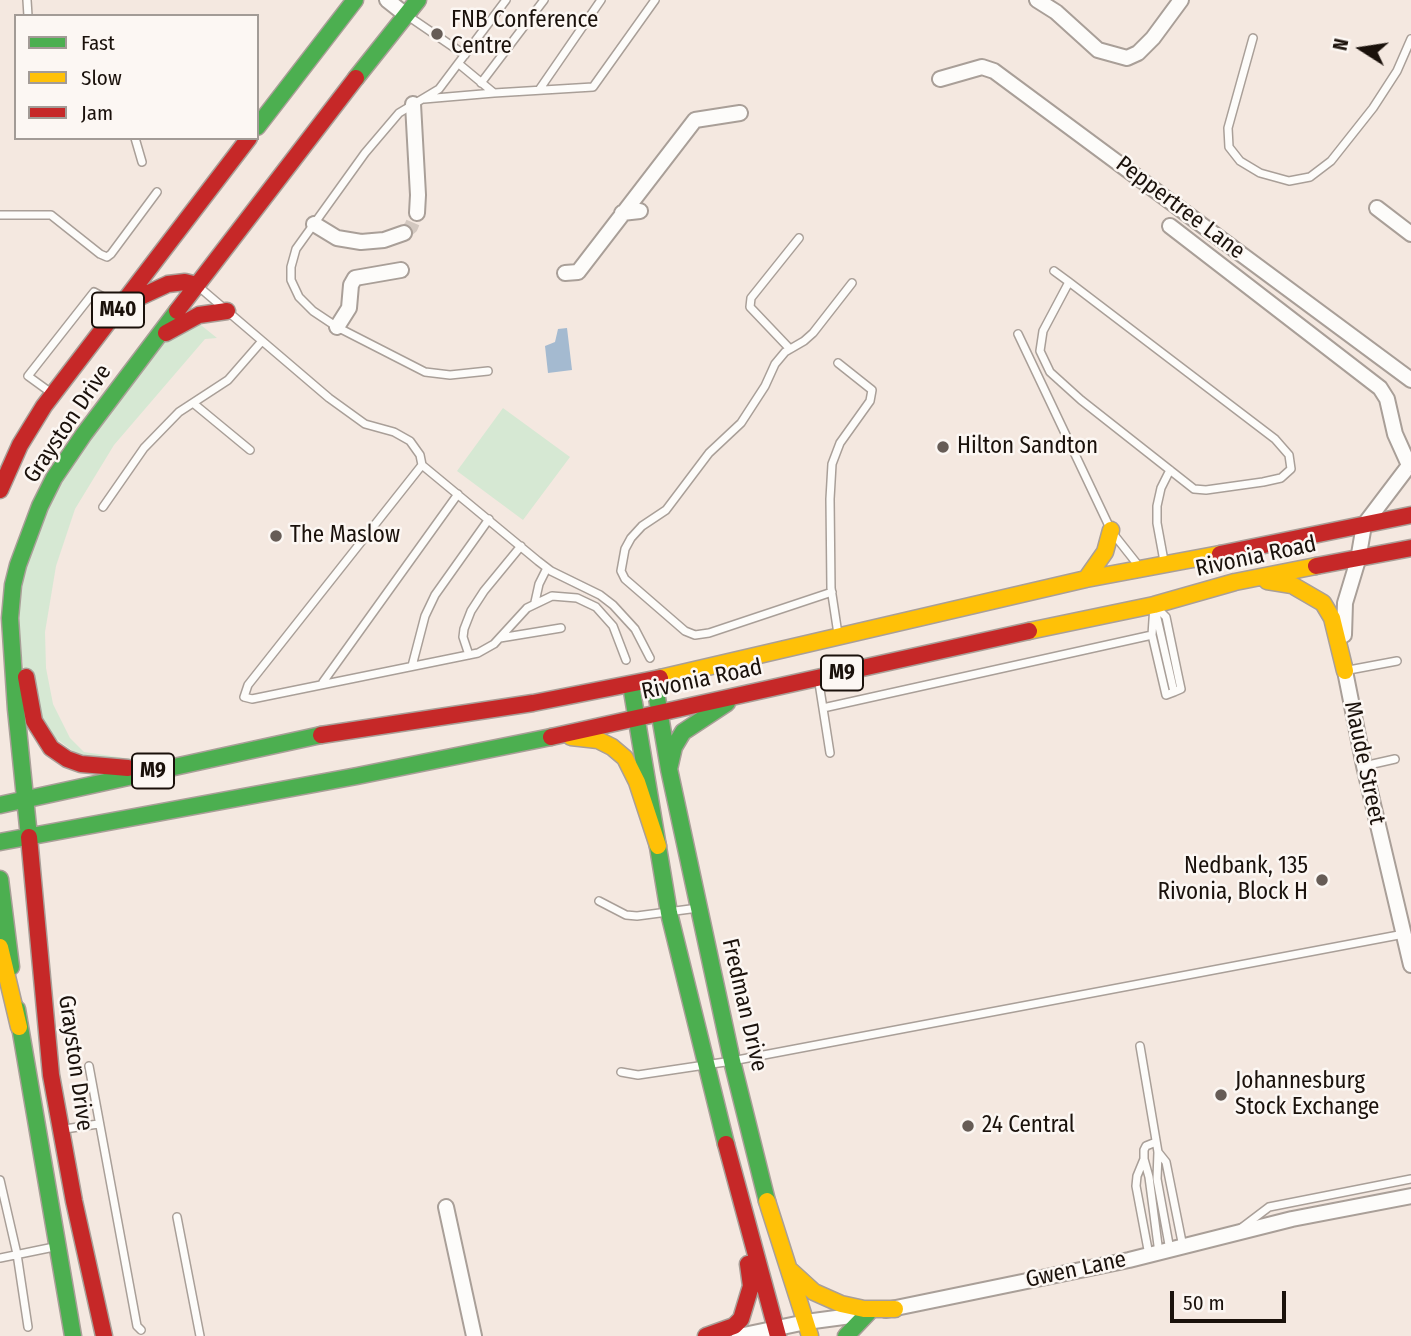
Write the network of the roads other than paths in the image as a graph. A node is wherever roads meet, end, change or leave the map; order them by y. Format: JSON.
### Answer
{"nodes":[{"id":1,"x":355,"y":0,"type":"edge"},
{"id":2,"x":387,"y":0,"type":"edge"},
{"id":3,"x":418,"y":0,"type":"edge"},
{"id":4,"x":506,"y":0,"type":"edge"},
{"id":5,"x":544,"y":0,"type":"edge"},
{"id":6,"x":601,"y":0,"type":"edge"},
{"id":7,"x":655,"y":0,"type":"edge"},
{"id":8,"x":1037,"y":0,"type":"edge"},
{"id":9,"x":1181,"y":0,"type":"edge"},
{"id":10,"x":406,"y":15,"type":"junction"},
{"id":11,"x":1253,"y":38,"type":"dead end"},
{"id":12,"x":1411,"y":39,"type":"edge"},
{"id":13,"x":465,"y":55,"type":"junction"},
{"id":14,"x":459,"y":64,"type":"junction"},
{"id":15,"x":940,"y":79,"type":"dead end"},
{"id":16,"x":481,"y":83,"type":"junction"},
{"id":17,"x":539,"y":90,"type":"junction"},
{"id":18,"x":494,"y":93,"type":"junction"},
{"id":19,"x":418,"y":101,"type":"junction"},
{"id":20,"x":740,"y":113,"type":"dead end"},
{"id":21,"x":259,"y":124,"type":"edge"},
{"id":22,"x":136,"y":140,"type":"edge"},
{"id":23,"x":247,"y":140,"type":"edge"},
{"id":24,"x":686,"y":150,"type":"dead end"},
{"id":25,"x":663,"y":158,"type":"junction"},
{"id":26,"x":142,"y":162,"type":"dead end"},
{"id":27,"x":157,"y":192,"type":"dead end"},
{"id":28,"x":1377,"y":208,"type":"dead end"},
{"id":29,"x":640,"y":211,"type":"dead end"},
{"id":30,"x":416,"y":213,"type":"tunnel mouth"},
{"id":31,"x":622,"y":213,"type":"junction"},
{"id":32,"x":0,"y":215,"type":"edge"},
{"id":33,"x":314,"y":224,"type":"junction"},
{"id":34,"x":1170,"y":226,"type":"dead end"},
{"id":35,"x":404,"y":233,"type":"tunnel mouth"},
{"id":36,"x":1411,"y":234,"type":"edge"},
{"id":37,"x":799,"y":238,"type":"dead end"},
{"id":38,"x":401,"y":270,"type":"dead end"},
{"id":39,"x":595,"y":270,"type":"dead end"},
{"id":40,"x":1054,"y":271,"type":"dead end"},
{"id":41,"x":1069,"y":282,"type":"junction"},
{"id":42,"x":852,"y":283,"type":"dead end"},
{"id":43,"x":197,"y":285,"type":"junction"},
{"id":44,"x":120,"y":306,"type":"junction"},
{"id":45,"x":228,"y":311,"type":"junction"},
{"id":46,"x":337,"y":327,"type":"junction"},
{"id":47,"x":1018,"y":334,"type":"dead end"},
{"id":48,"x":262,"y":341,"type":"junction"},
{"id":49,"x":150,"y":345,"type":"junction"},
{"id":50,"x":790,"y":349,"type":"junction"},
{"id":51,"x":838,"y":363,"type":"dead end"},
{"id":52,"x":488,"y":371,"type":"dead end"},
{"id":53,"x":1411,"y":380,"type":"edge"},
{"id":54,"x":54,"y":394,"type":"junction"},
{"id":55,"x":193,"y":403,"type":"junction"},
{"id":56,"x":250,"y":450,"type":"dead end"},
{"id":57,"x":1410,"y":464,"type":"edge"},
{"id":58,"x":422,"y":465,"type":"junction"},
{"id":59,"x":1170,"y":470,"type":"junction"},
{"id":60,"x":0,"y":490,"type":"edge"},
{"id":61,"x":458,"y":494,"type":"junction"},
{"id":62,"x":103,"y":508,"type":"dead end"},
{"id":63,"x":1411,"y":515,"type":"edge"},
{"id":64,"x":489,"y":519,"type":"junction"},
{"id":65,"x":1364,"y":525,"type":"junction"},
{"id":66,"x":1111,"y":530,"type":"junction"},
{"id":67,"x":521,"y":546,"type":"junction"},
{"id":68,"x":1411,"y":548,"type":"edge"},
{"id":69,"x":1358,"y":560,"type":"junction"},
{"id":70,"x":1165,"y":565,"type":"junction"},
{"id":71,"x":547,"y":568,"type":"junction"},
{"id":72,"x":1142,"y":570,"type":"junction"},
{"id":73,"x":1086,"y":579,"type":"junction"},
{"id":74,"x":1235,"y":582,"type":"junction"},
{"id":75,"x":832,"y":592,"type":"junction"},
{"id":76,"x":10,"y":602,"type":"junction"},
{"id":77,"x":535,"y":603,"type":"junction"},
{"id":78,"x":1154,"y":605,"type":"junction"},
{"id":79,"x":955,"y":627,"type":"junction"},
{"id":80,"x":561,"y":628,"type":"dead end"},
{"id":81,"x":1152,"y":635,"type":"junction"},
{"id":82,"x":500,"y":638,"type":"junction"},
{"id":83,"x":839,"y":638,"type":"junction"},
{"id":84,"x":469,"y":655,"type":"junction"},
{"id":85,"x":650,"y":658,"type":"dead end"},
{"id":86,"x":626,"y":660,"type":"dead end"},
{"id":87,"x":1397,"y":661,"type":"dead end"},
{"id":88,"x":412,"y":666,"type":"junction"},
{"id":89,"x":1345,"y":671,"type":"junction"},
{"id":90,"x":818,"y":679,"type":"junction"},
{"id":91,"x":654,"y":680,"type":"junction"},
{"id":92,"x":322,"y":683,"type":"junction"},
{"id":93,"x":631,"y":685,"type":"junction"},
{"id":94,"x":741,"y":695,"type":"junction"},
{"id":95,"x":823,"y":708,"type":"junction"},
{"id":96,"x":659,"y":712,"type":"junction"},
{"id":97,"x":636,"y":718,"type":"junction"},
{"id":98,"x":545,"y":738,"type":"junction"},
{"id":99,"x":830,"y":753,"type":"dead end"},
{"id":100,"x":1395,"y":759,"type":"dead end"},
{"id":101,"x":1364,"y":766,"type":"junction"},
{"id":102,"x":669,"y":769,"type":"junction"},
{"id":103,"x":152,"y":771,"type":"junction"},
{"id":104,"x":25,"y":799,"type":"junction"},
{"id":105,"x":0,"y":804,"type":"edge"},
{"id":106,"x":29,"y":837,"type":"junction"},
{"id":107,"x":0,"y":842,"type":"edge"},
{"id":108,"x":658,"y":846,"type":"junction"},
{"id":109,"x":0,"y":879,"type":"edge"},
{"id":110,"x":599,"y":901,"type":"dead end"},
{"id":111,"x":699,"y":908,"type":"junction"},
{"id":112,"x":669,"y":913,"type":"junction"},
{"id":113,"x":1404,"y":934,"type":"junction"},
{"id":114,"x":0,"y":947,"type":"edge"},
{"id":115,"x":1411,"y":965,"type":"edge"},
{"id":116,"x":19,"y":1027,"type":"junction"},
{"id":117,"x":1140,"y":1046,"type":"dead end"},
{"id":118,"x":732,"y":1061,"type":"junction"},
{"id":119,"x":705,"y":1064,"type":"junction"},
{"id":120,"x":89,"y":1066,"type":"dead end"},
{"id":121,"x":621,"y":1072,"type":"dead end"},
{"id":122,"x":99,"y":1124,"type":"junction"},
{"id":123,"x":61,"y":1130,"type":"junction"},
{"id":124,"x":1156,"y":1142,"type":"junction"},
{"id":125,"x":1158,"y":1152,"type":"junction"},
{"id":126,"x":1144,"y":1159,"type":"junction"},
{"id":127,"x":1411,"y":1179,"type":"edge"},
{"id":128,"x":0,"y":1180,"type":"edge"},
{"id":129,"x":1411,"y":1195,"type":"edge"},
{"id":130,"x":741,"y":1205,"type":"junction"},
{"id":131,"x":446,"y":1207,"type":"dead end"},
{"id":132,"x":177,"y":1217,"type":"dead end"},
{"id":133,"x":1234,"y":1234,"type":"junction"},
{"id":134,"x":57,"y":1246,"type":"junction"},
{"id":135,"x":1165,"y":1251,"type":"junction"},
{"id":136,"x":17,"y":1254,"type":"junction"},
{"id":137,"x":784,"y":1257,"type":"junction"},
{"id":138,"x":0,"y":1258,"type":"edge"},
{"id":139,"x":895,"y":1309,"type":"junction"},
{"id":140,"x":868,"y":1313,"type":"junction"},
{"id":141,"x":28,"y":1327,"type":"dead end"},
{"id":142,"x":808,"y":1329,"type":"edge"},
{"id":143,"x":141,"y":1330,"type":"dead end"},
{"id":144,"x":776,"y":1332,"type":"edge"},
{"id":145,"x":72,"y":1336,"type":"edge"},
{"id":146,"x":104,"y":1336,"type":"edge"},
{"id":147,"x":200,"y":1336,"type":"edge"},
{"id":148,"x":474,"y":1336,"type":"edge"},
{"id":149,"x":706,"y":1336,"type":"edge"},
{"id":150,"x":739,"y":1336,"type":"edge"},
{"id":151,"x":846,"y":1336,"type":"edge"}],
"edges":[{"from":1,"to":21,"type":"main road"},
{"from":2,"to":10,"type":"street"},
{"from":3,"to":10,"type":"main road","name":"Grayston Drive","number":"M40"},
{"from":4,"to":13,"type":"lane"},
{"from":5,"to":16,"type":"lane"},
{"from":6,"to":17,"type":"lane"},
{"from":7,"to":17,"type":"lane"},
{"from":8,"to":9,"type":"street"},
{"from":10,"to":13,"type":"lane"},
{"from":10,"to":43,"type":"main road","name":"Grayston Drive","number":"M40"},
{"from":11,"to":12,"type":"lane"},
{"from":13,"to":14,"type":"lane"},
{"from":14,"to":16,"type":"lane"},
{"from":14,"to":19,"type":"lane"},
{"from":15,"to":53,"type":"street","name":"Peppertree Lane"},
{"from":16,"to":18,"type":"lane"},
{"from":17,"to":18,"type":"lane"},
{"from":18,"to":19,"type":"lane"},
{"from":19,"to":30,"type":"street"},
{"from":19,"to":33,"type":"lane"},
{"from":20,"to":25,"type":"street"},
{"from":22,"to":26,"type":"lane"},
{"from":23,"to":44,"type":"main road","name":"Grayston Drive","number":"M40"},
{"from":24,"to":25,"type":"street"},
{"from":25,"to":31,"type":"street"},
{"from":27,"to":32,"type":"lane"},
{"from":28,"to":36,"type":"street"},
{"from":29,"to":31,"type":"street"},
{"from":31,"to":39,"type":"street"},
{"from":33,"to":35,"type":"street"},
{"from":33,"to":46,"type":"lane"},
{"from":34,"to":57,"type":"street"},
{"from":37,"to":50,"type":"lane"},
{"from":38,"to":46,"type":"street"},
{"from":40,"to":41,"type":"lane"},
{"from":41,"to":59,"type":"lane"},
{"from":41,"to":59,"type":"lane"},
{"from":42,"to":50,"type":"lane"},
{"from":43,"to":44,"type":"main road"},
{"from":43,"to":45,"type":"lane"},
{"from":43,"to":49,"type":"main road","name":"Grayston Drive","number":"M40"},
{"from":44,"to":54,"type":"main road","name":"Grayston Drive","number":"M40"},
{"from":44,"to":54,"type":"lane"},
{"from":45,"to":48,"type":"lane"},
{"from":45,"to":49,"type":"main road"},
{"from":46,"to":52,"type":"lane"},
{"from":47,"to":66,"type":"lane"},
{"from":48,"to":55,"type":"lane"},
{"from":48,"to":58,"type":"lane"},
{"from":49,"to":76,"type":"main road","name":"Grayston Drive","number":"M40"},
{"from":50,"to":75,"type":"lane"},
{"from":51,"to":75,"type":"lane"},
{"from":54,"to":60,"type":"main road","name":"Grayston Drive","number":"M40"},
{"from":55,"to":56,"type":"lane"},
{"from":55,"to":62,"type":"lane"},
{"from":57,"to":65,"type":"street"},
{"from":58,"to":61,"type":"lane"},
{"from":58,"to":92,"type":"lane"},
{"from":59,"to":70,"type":"lane"},
{"from":61,"to":64,"type":"lane"},
{"from":61,"to":92,"type":"lane"},
{"from":63,"to":65,"type":"main road","name":"Rivonia Road","number":"M9"},
{"from":64,"to":67,"type":"lane"},
{"from":64,"to":88,"type":"lane"},
{"from":65,"to":69,"type":"street","name":"Maude Street"},
{"from":65,"to":70,"type":"main road","name":"Rivonia Road","number":"M9"},
{"from":66,"to":72,"type":"lane"},
{"from":66,"to":73,"type":"main road"},
{"from":67,"to":71,"type":"lane"},
{"from":67,"to":84,"type":"lane"},
{"from":68,"to":69,"type":"main road","name":"Rivonia Road","number":"M9"},
{"from":69,"to":74,"type":"main road","name":"Rivonia Road","number":"M9"},
{"from":69,"to":89,"type":"street","name":"Maude Street"},
{"from":70,"to":72,"type":"main road","name":"Rivonia Road","number":"M9"},
{"from":71,"to":77,"type":"lane"},
{"from":71,"to":85,"type":"lane"},
{"from":72,"to":73,"type":"main road","name":"Rivonia Road","number":"M9"},
{"from":73,"to":79,"type":"main road","name":"Rivonia Road","number":"M9"},
{"from":74,"to":78,"type":"main road","name":"Rivonia Road","number":"M9"},
{"from":74,"to":89,"type":"main road"},
{"from":75,"to":83,"type":"lane"},
{"from":76,"to":103,"type":"main road"},
{"from":76,"to":104,"type":"main road","name":"Grayston Drive","number":"M40"},
{"from":77,"to":82,"type":"lane"},
{"from":77,"to":86,"type":"lane"},
{"from":78,"to":79,"type":"main road","name":"Rivonia Road","number":"M9"},
{"from":78,"to":81,"type":"lane"},
{"from":78,"to":81,"type":"lane"},
{"from":79,"to":83,"type":"main road","name":"Rivonia Road","number":"M9"},
{"from":79,"to":90,"type":"main road","name":"Rivonia Road","number":"M9"},
{"from":80,"to":82,"type":"lane"},
{"from":81,"to":95,"type":"lane"},
{"from":82,"to":84,"type":"lane"},
{"from":83,"to":91,"type":"main road","name":"Rivonia Road","number":"M9"},
{"from":84,"to":88,"type":"lane"},
{"from":87,"to":89,"type":"lane"},
{"from":88,"to":92,"type":"lane"},
{"from":89,"to":101,"type":"street","name":"Maude Street"},
{"from":90,"to":94,"type":"main road","name":"Rivonia Road","number":"M9"},
{"from":90,"to":95,"type":"lane"},
{"from":91,"to":93,"type":"main road","name":"Rivonia Road","number":"M9"},
{"from":91,"to":96,"type":"main road","name":"Fredman Drive"},
{"from":93,"to":97,"type":"main road"},
{"from":93,"to":103,"type":"main road","name":"Rivonia Road","number":"M9"},
{"from":94,"to":96,"type":"main road","name":"Rivonia Road","number":"M9"},
{"from":94,"to":102,"type":"main road"},
{"from":95,"to":99,"type":"lane"},
{"from":96,"to":97,"type":"main road","name":"Rivonia Road","number":"M9"},
{"from":96,"to":102,"type":"main road","name":"Fredman Drive"},
{"from":97,"to":98,"type":"main road","name":"Rivonia Road","number":"M9"},
{"from":97,"to":108,"type":"main road"},
{"from":98,"to":106,"type":"main road","name":"Rivonia Road","number":"M9"},
{"from":98,"to":108,"type":"main road"},
{"from":100,"to":101,"type":"lane"},
{"from":101,"to":113,"type":"street","name":"Maude Street"},
{"from":102,"to":111,"type":"main road","name":"Fredman Drive"},
{"from":103,"to":104,"type":"main road","name":"Rivonia Road","number":"M9"},
{"from":104,"to":105,"type":"main road","name":"Rivonia Road","number":"M9"},
{"from":104,"to":106,"type":"main road","name":"Grayston Drive","number":"M40"},
{"from":106,"to":107,"type":"main road","name":"Rivonia Road","number":"M9"},
{"from":106,"to":123,"type":"main road","name":"Grayston Drive","number":"M40"},
{"from":108,"to":112,"type":"main road"},
{"from":109,"to":116,"type":"main road","name":"Grayston Drive"},
{"from":110,"to":112,"type":"lane"},
{"from":111,"to":112,"type":"lane"},
{"from":111,"to":118,"type":"main road","name":"Fredman Drive"},
{"from":112,"to":119,"type":"main road"},
{"from":113,"to":115,"type":"street","name":"Maude Street"},
{"from":113,"to":118,"type":"lane"},
{"from":114,"to":116,"type":"main road"},
{"from":116,"to":134,"type":"main road","name":"Grayston Drive"},
{"from":117,"to":124,"type":"lane"},
{"from":118,"to":119,"type":"lane"},
{"from":118,"to":137,"type":"main road","name":"Fredman Drive"},
{"from":119,"to":121,"type":"lane"},
{"from":119,"to":130,"type":"main road"},
{"from":120,"to":122,"type":"lane"},
{"from":122,"to":123,"type":"lane"},
{"from":122,"to":143,"type":"lane"},
{"from":123,"to":146,"type":"main road","name":"Grayston Drive","number":"M40"},
{"from":124,"to":125,"type":"lane"},
{"from":124,"to":126,"type":"lane"},
{"from":125,"to":135,"type":"lane"},
{"from":125,"to":135,"type":"lane"},
{"from":126,"to":135,"type":"lane"},
{"from":126,"to":135,"type":"lane"},
{"from":127,"to":133,"type":"lane"},
{"from":128,"to":136,"type":"lane"},
{"from":129,"to":133,"type":"street","name":"Gwen Lane"},
{"from":130,"to":144,"type":"main road"},
{"from":130,"to":149,"type":"main road"},
{"from":131,"to":148,"type":"street"},
{"from":132,"to":147,"type":"lane"},
{"from":133,"to":135,"type":"street","name":"Gwen Lane"},
{"from":134,"to":136,"type":"lane"},
{"from":134,"to":145,"type":"main road","name":"Grayston Drive"},
{"from":135,"to":139,"type":"street","name":"Gwen Lane"},
{"from":136,"to":138,"type":"lane"},
{"from":136,"to":141,"type":"lane"},
{"from":137,"to":139,"type":"main road"},
{"from":137,"to":142,"type":"main road","name":"Fredman Drive"},
{"from":139,"to":140,"type":"street","name":"Gwen Lane"},
{"from":140,"to":142,"type":"street","name":"Gwen Lane"},
{"from":140,"to":151,"type":"main road"},
{"from":142,"to":144,"type":"street","name":"Gwen Lane"},
{"from":144,"to":150,"type":"street","name":"Gwen Lane"}]}
